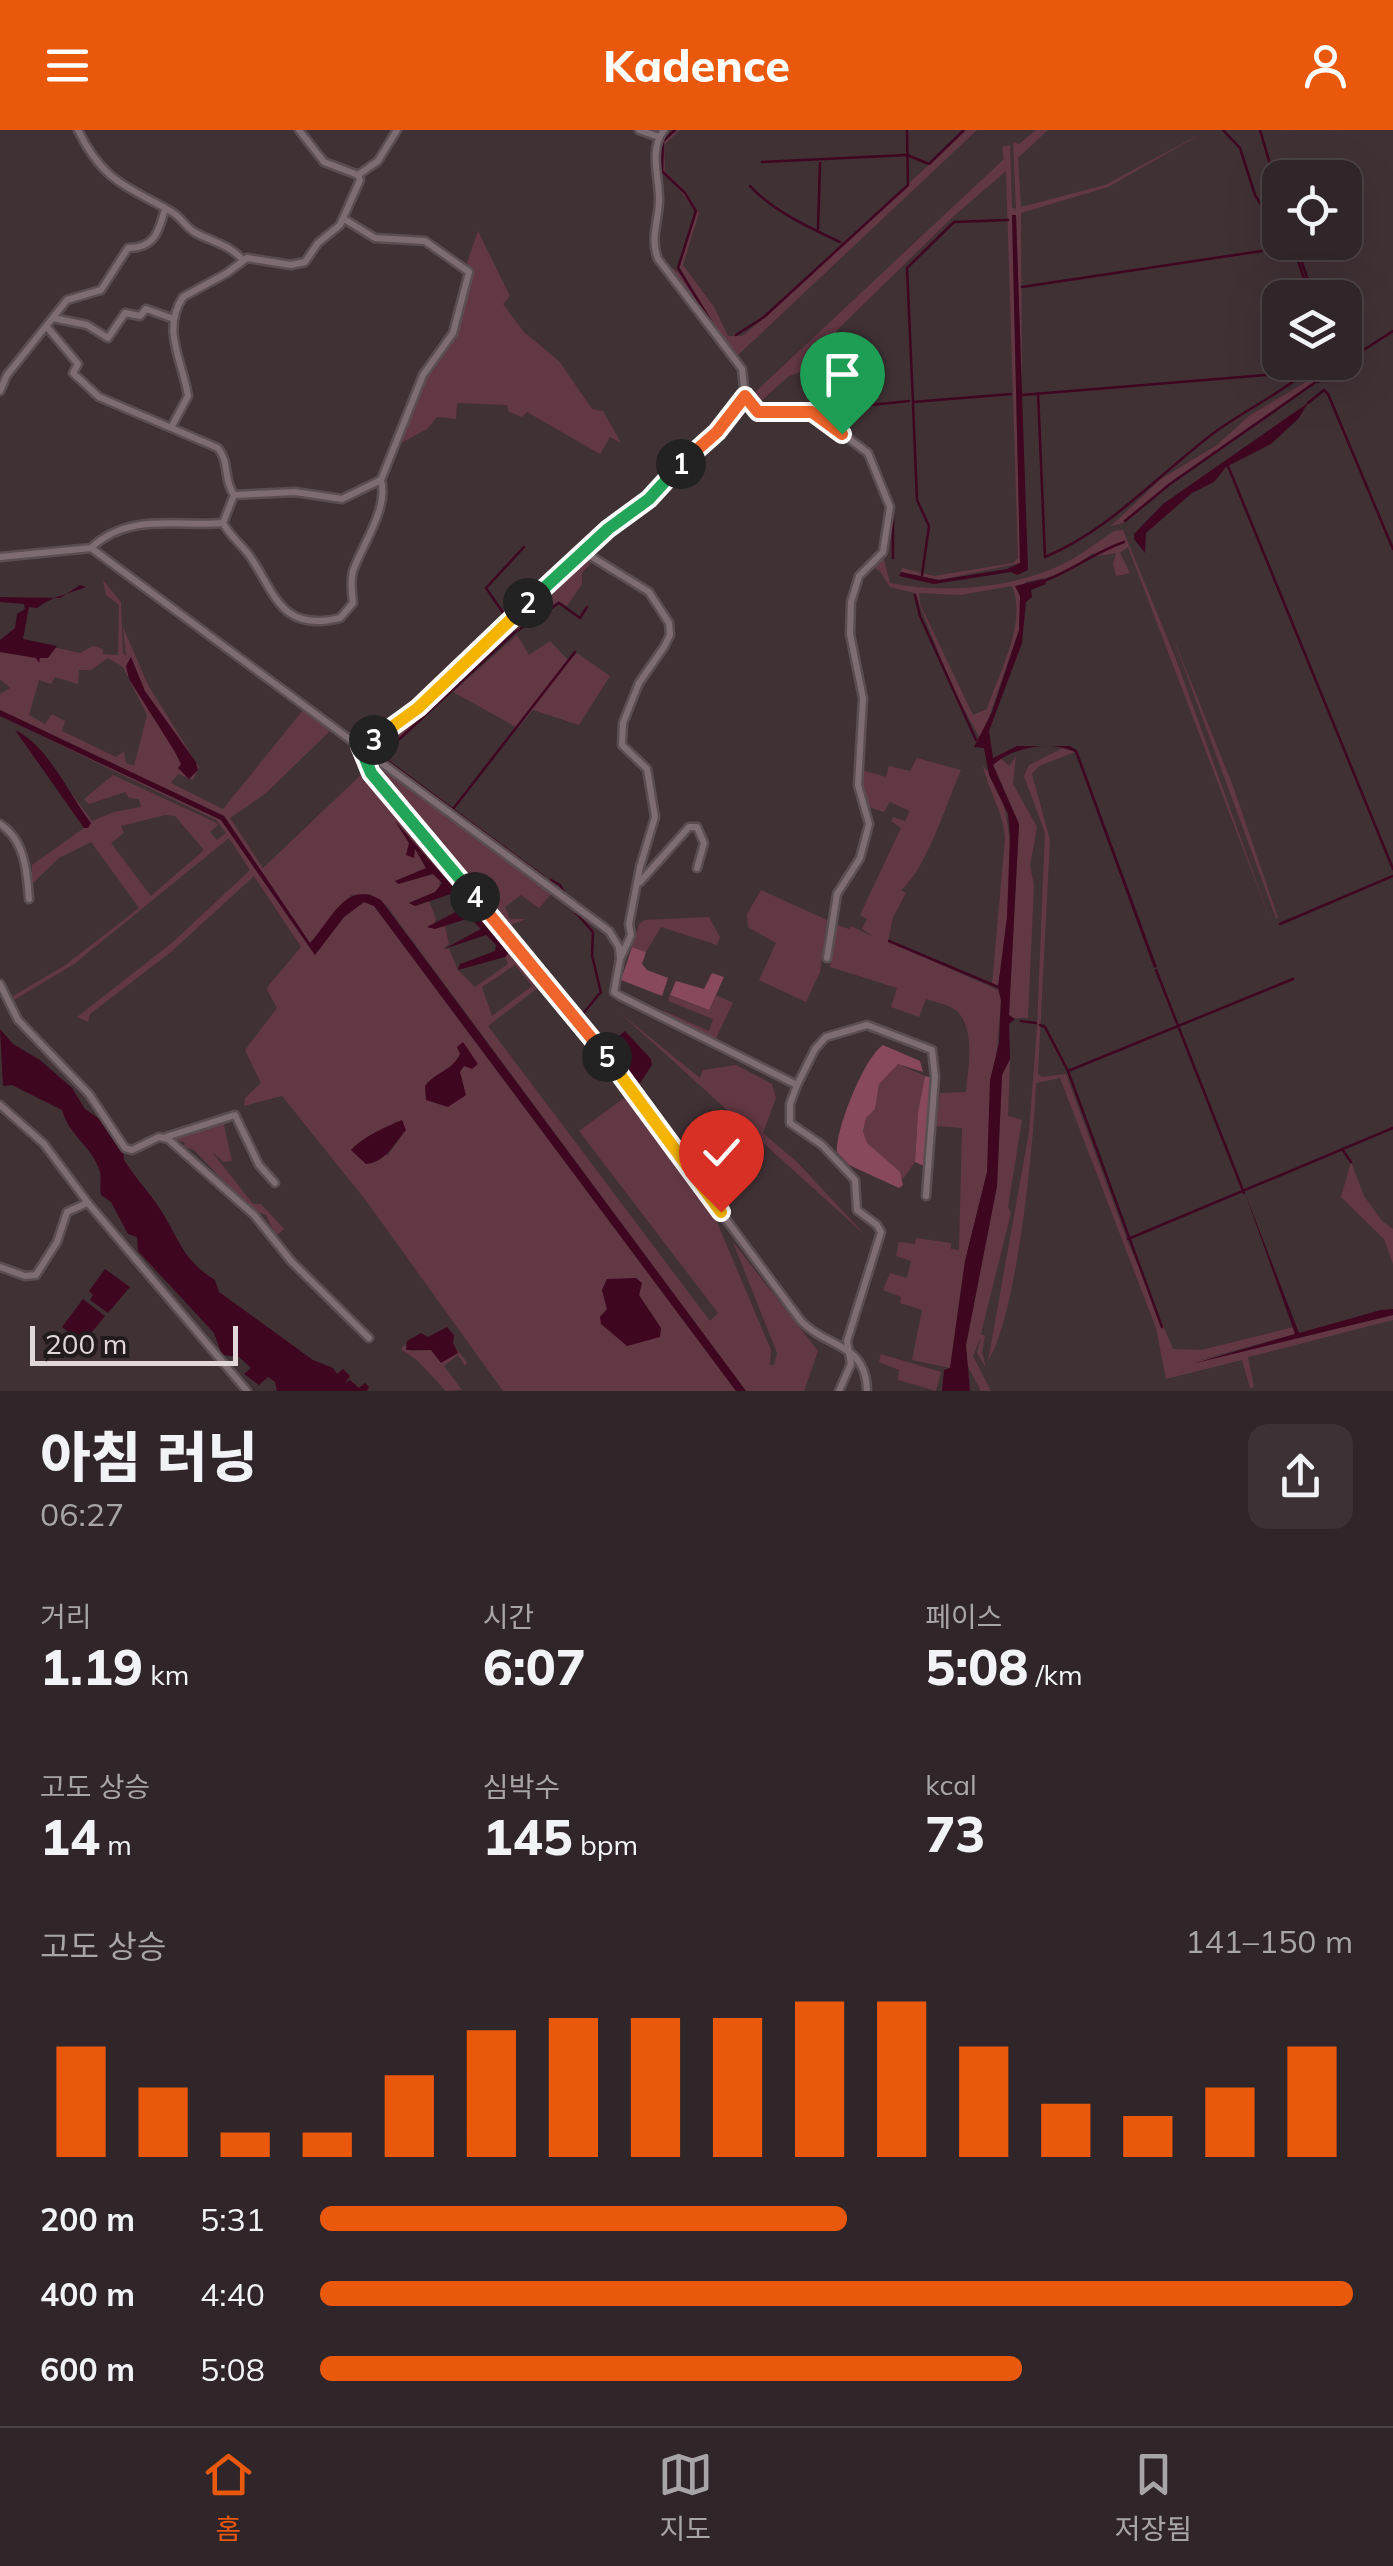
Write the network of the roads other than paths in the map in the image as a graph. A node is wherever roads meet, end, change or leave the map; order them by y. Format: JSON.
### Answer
{"nodes":[{"id":1,"x":78,"y":130,"type":"edge"},
{"id":2,"x":300,"y":130,"type":"edge"},
{"id":3,"x":396,"y":130,"type":"edge"},
{"id":4,"x":638,"y":130,"type":"edge"},
{"id":5,"x":664,"y":130,"type":"edge"},
{"id":6,"x":658,"y":138,"type":"junction"},
{"id":7,"x":358,"y":176,"type":"junction"},
{"id":8,"x":165,"y":209,"type":"junction"},
{"id":9,"x":344,"y":219,"type":"junction"},
{"id":10,"x":244,"y":260,"type":"junction"},
{"id":11,"x":53,"y":318,"type":"junction"},
{"id":12,"x":174,"y":320,"type":"junction"},
{"id":13,"x":47,"y":327,"type":"junction"},
{"id":14,"x":0,"y":392,"type":"edge"},
{"id":15,"x":745,"y":396,"type":"junction"},
{"id":16,"x":172,"y":426,"type":"junction"},
{"id":17,"x":381,"y":480,"type":"junction"},
{"id":18,"x":234,"y":495,"type":"junction"},
{"id":19,"x":223,"y":524,"type":"junction"},
{"id":20,"x":91,"y":548,"type":"junction"},
{"id":21,"x":584,"y":552,"type":"junction"},
{"id":22,"x":0,"y":557,"type":"edge"},
{"id":23,"x":360,"y":746,"type":"junction"},
{"id":24,"x":0,"y":824,"type":"edge"},
{"id":25,"x":697,"y":868,"type":"dead end"},
{"id":26,"x":640,"y":883,"type":"junction"},
{"id":27,"x":29,"y":899,"type":"dead end"},
{"id":28,"x":827,"y":958,"type":"dead end"},
{"id":29,"x":620,"y":959,"type":"junction"},
{"id":30,"x":0,"y":984,"type":"edge"},
{"id":31,"x":797,"y":1085,"type":"junction"},
{"id":32,"x":0,"y":1105,"type":"edge"},
{"id":33,"x":165,"y":1138,"type":"junction"},
{"id":34,"x":275,"y":1183,"type":"dead end"},
{"id":35,"x":926,"y":1196,"type":"dead end"},
{"id":36,"x":88,"y":1203,"type":"junction"},
{"id":37,"x":0,"y":1267,"type":"edge"},
{"id":38,"x":369,"y":1338,"type":"dead end"},
{"id":39,"x":850,"y":1350,"type":"junction"},
{"id":40,"x":248,"y":1391,"type":"edge"},
{"id":41,"x":838,"y":1391,"type":"edge"},
{"id":42,"x":867,"y":1391,"type":"edge"}],
"edges":[{"from":1,"to":8,"type":"street"},
{"from":2,"to":7,"type":"street"},
{"from":3,"to":7,"type":"street"},
{"from":4,"to":6,"type":"street"},
{"from":5,"to":6,"type":"street"},
{"from":6,"to":15,"type":"street"},
{"from":7,"to":9,"type":"street"},
{"from":8,"to":10,"type":"street"},
{"from":8,"to":11,"type":"street"},
{"from":9,"to":10,"type":"street"},
{"from":9,"to":17,"type":"street"},
{"from":10,"to":12,"type":"street"},
{"from":11,"to":12,"type":"street"},
{"from":11,"to":13,"type":"street"},
{"from":12,"to":16,"type":"street"},
{"from":13,"to":14,"type":"street"},
{"from":13,"to":16,"type":"street"},
{"from":15,"to":21,"type":"street"},
{"from":15,"to":28,"type":"street"},
{"from":16,"to":18,"type":"street"},
{"from":17,"to":18,"type":"street"},
{"from":17,"to":19,"type":"street"},
{"from":18,"to":19,"type":"street"},
{"from":19,"to":20,"type":"street"},
{"from":20,"to":22,"type":"street"},
{"from":20,"to":23,"type":"street"},
{"from":21,"to":23,"type":"street"},
{"from":21,"to":26,"type":"street"},
{"from":23,"to":29,"type":"street"},
{"from":23,"to":39,"type":"street"},
{"from":24,"to":27,"type":"street"},
{"from":25,"to":26,"type":"street"},
{"from":26,"to":29,"type":"street"},
{"from":29,"to":31,"type":"street"},
{"from":30,"to":33,"type":"street"},
{"from":31,"to":35,"type":"street"},
{"from":31,"to":39,"type":"street"},
{"from":32,"to":36,"type":"street"},
{"from":33,"to":34,"type":"street"},
{"from":33,"to":38,"type":"street"},
{"from":36,"to":37,"type":"street"},
{"from":36,"to":40,"type":"street"},
{"from":39,"to":41,"type":"street"},
{"from":39,"to":42,"type":"street"}]}
